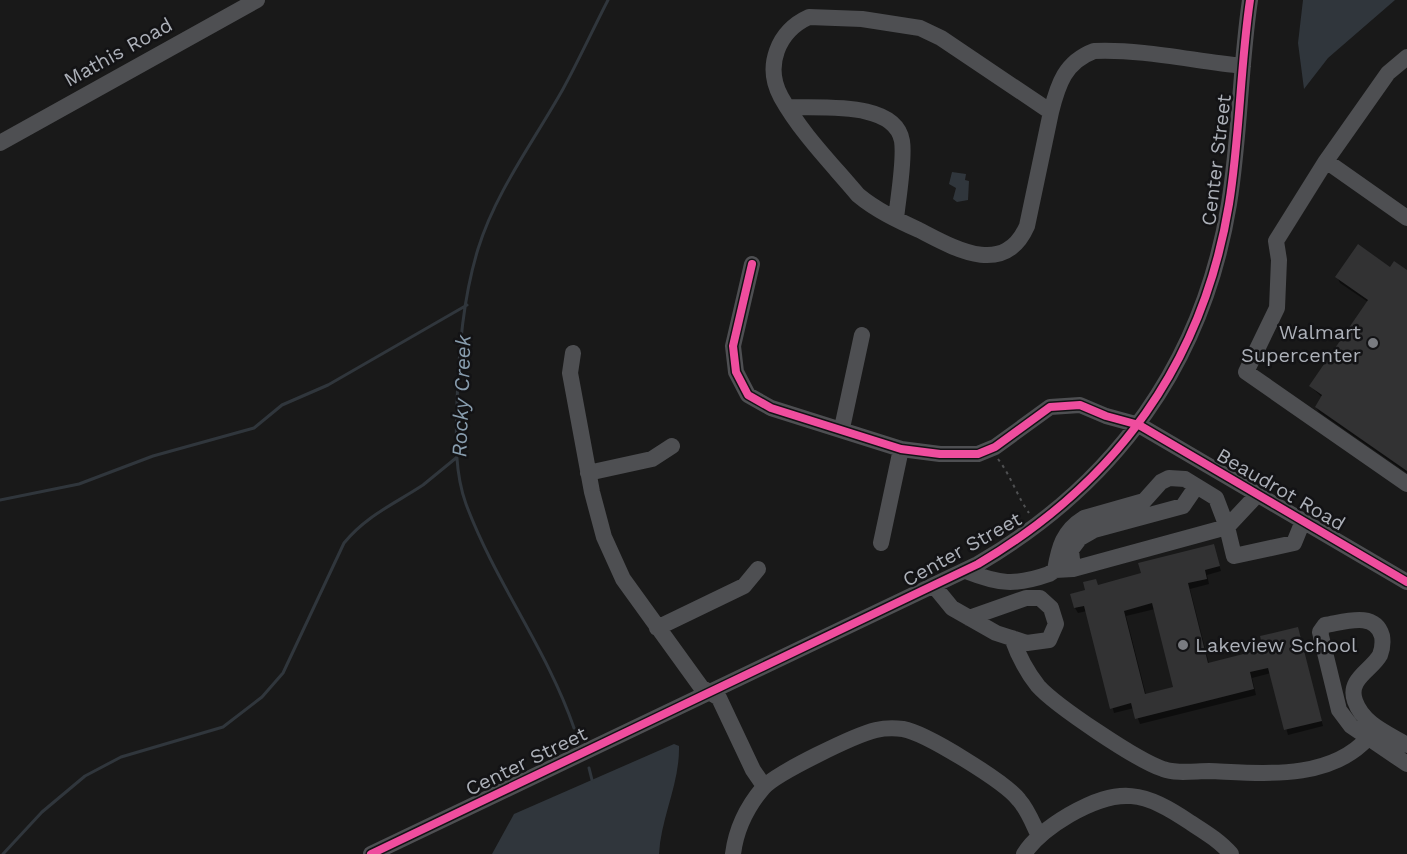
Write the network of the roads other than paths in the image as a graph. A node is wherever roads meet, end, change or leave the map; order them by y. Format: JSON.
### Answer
{"nodes":[{"id":1,"x":258,"y":0,"type":"edge"},
{"id":2,"x":1250,"y":0,"type":"edge"},
{"id":3,"x":1407,"y":57,"type":"edge"},
{"id":4,"x":1243,"y":66,"type":"junction"},
{"id":5,"x":788,"y":107,"type":"junction"},
{"id":6,"x":1052,"y":112,"type":"junction"},
{"id":7,"x":0,"y":143,"type":"edge"},
{"id":8,"x":1326,"y":161,"type":"junction"},
{"id":9,"x":1407,"y":218,"type":"edge"},
{"id":10,"x":896,"y":219,"type":"junction"},
{"id":11,"x":752,"y":264,"type":"dead end"},
{"id":12,"x":862,"y":335,"type":"dead end"},
{"id":13,"x":573,"y":353,"type":"dead end"},
{"id":14,"x":1139,"y":425,"type":"junction"},
{"id":15,"x":842,"y":428,"type":"junction"},
{"id":16,"x":672,"y":446,"type":"dead end"},
{"id":17,"x":901,"y":449,"type":"junction"},
{"id":18,"x":588,"y":472,"type":"junction"},
{"id":19,"x":1407,"y":484,"type":"edge"},
{"id":20,"x":1196,"y":487,"type":"junction"},
{"id":21,"x":1257,"y":495,"type":"junction"},
{"id":22,"x":1303,"y":521,"type":"junction"},
{"id":23,"x":1227,"y":527,"type":"junction"},
{"id":24,"x":881,"y":543,"type":"dead end"},
{"id":25,"x":758,"y":569,"type":"dead end"},
{"id":26,"x":1073,"y":569,"type":"junction"},
{"id":27,"x":1055,"y":570,"type":"junction"},
{"id":28,"x":966,"y":571,"type":"junction"},
{"id":29,"x":1407,"y":582,"type":"edge"},
{"id":30,"x":934,"y":586,"type":"junction"},
{"id":31,"x":969,"y":618,"type":"junction"},
{"id":32,"x":657,"y":628,"type":"junction"},
{"id":33,"x":1012,"y":638,"type":"junction"},
{"id":34,"x":710,"y":691,"type":"junction"},
{"id":35,"x":1368,"y":738,"type":"junction"},
{"id":36,"x":1407,"y":745,"type":"edge"},
{"id":37,"x":1407,"y":764,"type":"edge"},
{"id":38,"x":764,"y":786,"type":"junction"},
{"id":39,"x":1039,"y":836,"type":"junction"},
{"id":40,"x":371,"y":854,"type":"edge"},
{"id":41,"x":733,"y":854,"type":"edge"},
{"id":42,"x":1024,"y":854,"type":"edge"},
{"id":43,"x":1231,"y":854,"type":"edge"}],
"edges":[{"from":1,"to":7,"type":"street","name":"Mathis Road"},
{"from":2,"to":4,"type":"street","name":"Center Street"},
{"from":3,"to":8,"type":"street"},
{"from":4,"to":6,"type":"street"},
{"from":4,"to":14,"type":"street","name":"Center Street"},
{"from":5,"to":6,"type":"street"},
{"from":5,"to":10,"type":"street"},
{"from":5,"to":10,"type":"street"},
{"from":6,"to":10,"type":"street"},
{"from":8,"to":9,"type":"street"},
{"from":8,"to":19,"type":"street"},
{"from":11,"to":15,"type":"street"},
{"from":12,"to":15,"type":"street"},
{"from":13,"to":18,"type":"street"},
{"from":14,"to":17,"type":"street","name":"Beaudrot Road"},
{"from":14,"to":21,"type":"street","name":"Beaudrot Road"},
{"from":14,"to":28,"type":"street","name":"Center Street"},
{"from":15,"to":17,"type":"street"},
{"from":16,"to":18,"type":"street"},
{"from":17,"to":24,"type":"street"},
{"from":18,"to":32,"type":"street"},
{"from":20,"to":23,"type":"street"},
{"from":20,"to":26,"type":"street"},
{"from":20,"to":27,"type":"street"},
{"from":21,"to":22,"type":"street","name":"Beaudrot Road"},
{"from":21,"to":23,"type":"street"},
{"from":22,"to":23,"type":"street"},
{"from":22,"to":29,"type":"street","name":"Beaudrot Road"},
{"from":23,"to":26,"type":"street"},
{"from":25,"to":32,"type":"street"},
{"from":26,"to":27,"type":"street"},
{"from":27,"to":28,"type":"street"},
{"from":28,"to":30,"type":"street","name":"Center Street"},
{"from":30,"to":31,"type":"street"},
{"from":30,"to":34,"type":"street","name":"Center Street"},
{"from":31,"to":33,"type":"street"},
{"from":31,"to":33,"type":"street"},
{"from":32,"to":34,"type":"street"},
{"from":33,"to":35,"type":"street"},
{"from":34,"to":38,"type":"street"},
{"from":34,"to":40,"type":"street","name":"Center Street"},
{"from":35,"to":36,"type":"street"},
{"from":35,"to":37,"type":"street"},
{"from":38,"to":39,"type":"street"},
{"from":38,"to":41,"type":"street"},
{"from":39,"to":42,"type":"street"},
{"from":39,"to":43,"type":"street"}]}
